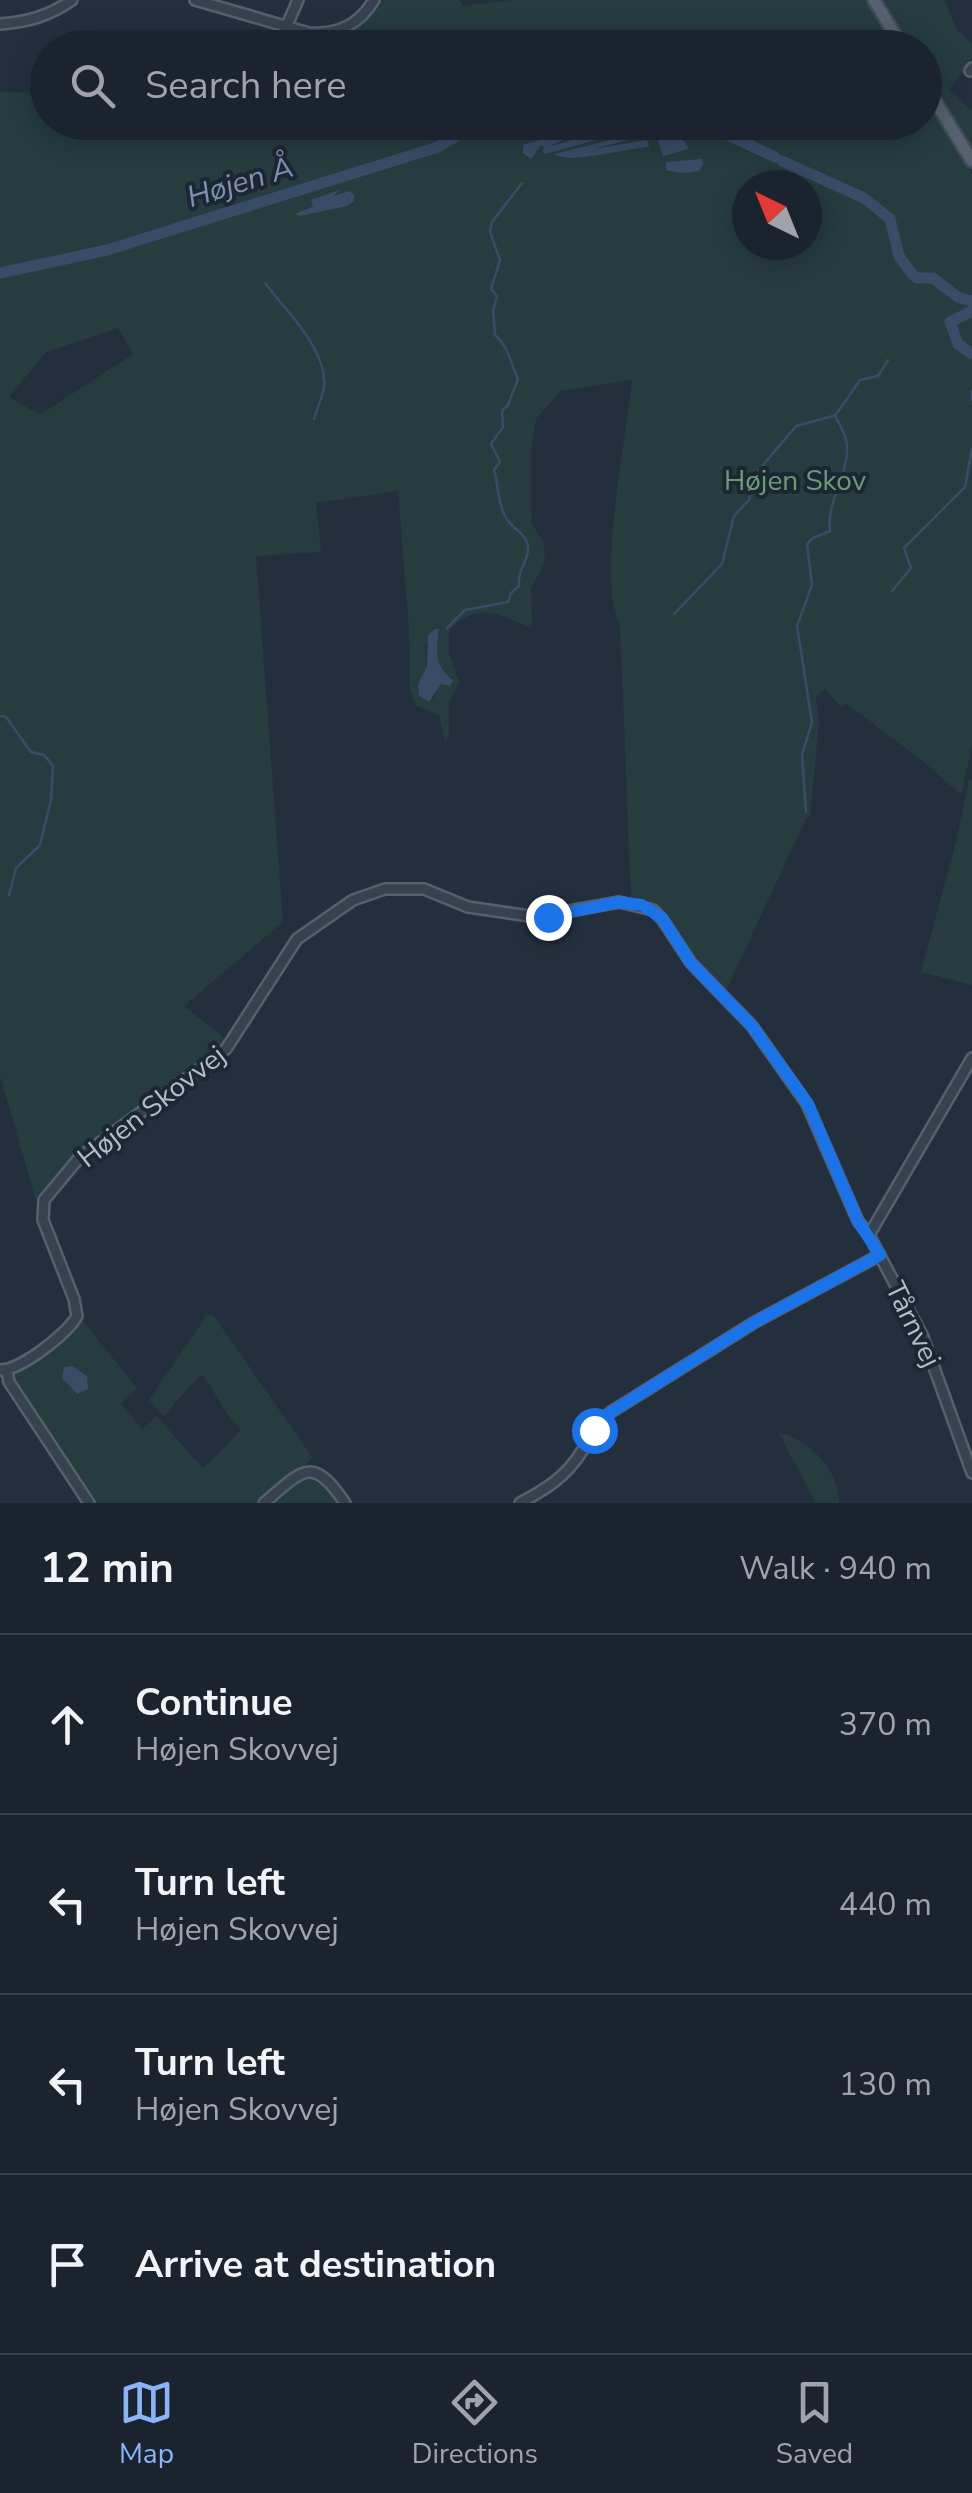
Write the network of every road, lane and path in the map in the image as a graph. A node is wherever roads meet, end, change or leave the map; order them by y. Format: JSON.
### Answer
{"nodes":[{"id":1,"x":72,"y":0,"type":"edge"},
{"id":2,"x":195,"y":0,"type":"edge"},
{"id":3,"x":298,"y":0,"type":"edge"},
{"id":4,"x":374,"y":0,"type":"edge"},
{"id":5,"x":874,"y":0,"type":"edge"},
{"id":6,"x":0,"y":24,"type":"edge"},
{"id":7,"x":288,"y":27,"type":"junction"},
{"id":8,"x":286,"y":30,"type":"edge"},
{"id":9,"x":304,"y":30,"type":"edge"},
{"id":10,"x":340,"y":30,"type":"edge"},
{"id":11,"x":892,"y":30,"type":"edge"},
{"id":12,"x":942,"y":112,"type":"edge"},
{"id":13,"x":972,"y":161,"type":"edge"},
{"id":14,"x":972,"y":1058,"type":"edge"},
{"id":15,"x":869,"y":1235,"type":"junction"},
{"id":16,"x":880,"y":1255,"type":"junction"},
{"id":17,"x":3,"y":1371,"type":"edge"},
{"id":18,"x":972,"y":1473,"type":"edge"},
{"id":19,"x":89,"y":1503,"type":"edge"},
{"id":20,"x":264,"y":1503,"type":"edge"},
{"id":21,"x":345,"y":1503,"type":"edge"},
{"id":22,"x":520,"y":1503,"type":"edge"}],
"edges":[{"from":1,"to":6,"type":"street"},
{"from":2,"to":7,"type":"street"},
{"from":3,"to":7,"type":"street"},
{"from":4,"to":10,"type":"street"},
{"from":5,"to":11,"type":"main road"},
{"from":7,"to":8,"type":"street"},
{"from":7,"to":9,"type":"street"},
{"from":12,"to":13,"type":"main road"},
{"from":14,"to":15,"type":"street"},
{"from":15,"to":16,"type":"street","name":"Tårnvej"},
{"from":15,"to":17,"type":"street","name":"Højen Skovvej"},
{"from":16,"to":18,"type":"street","name":"Tårnvej"},
{"from":16,"to":22,"type":"street"},
{"from":17,"to":19,"type":"street"},
{"from":20,"to":21,"type":"street"}]}
